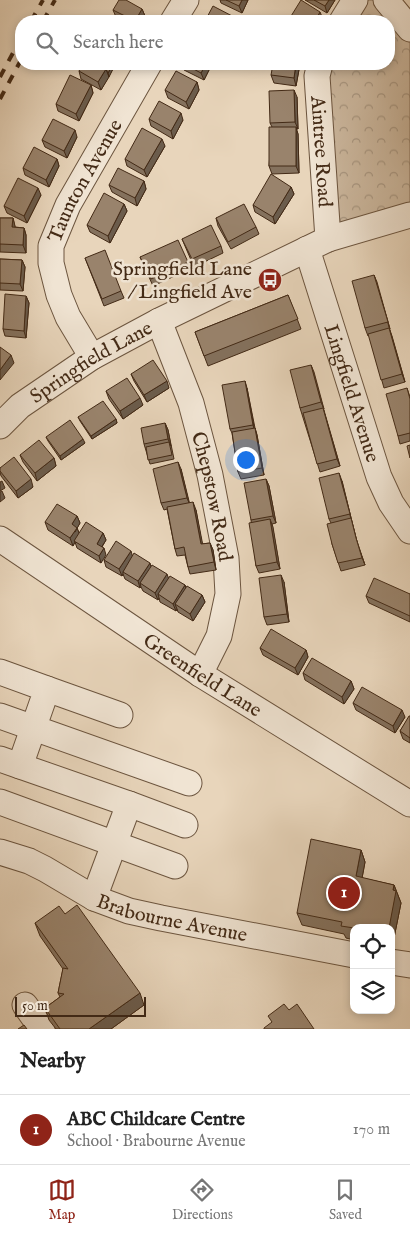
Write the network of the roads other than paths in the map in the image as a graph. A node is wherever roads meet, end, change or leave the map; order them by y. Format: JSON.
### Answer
{"nodes":[{"id":1,"x":186,"y":0,"type":"edge"},
{"id":2,"x":355,"y":0,"type":"edge"},
{"id":3,"x":386,"y":0,"type":"edge"},
{"id":4,"x":177,"y":15,"type":"edge"},
{"id":5,"x":346,"y":15,"type":"edge"},
{"id":6,"x":410,"y":29,"type":"edge"},
{"id":7,"x":146,"y":70,"type":"edge"},
{"id":8,"x":318,"y":70,"type":"edge"},
{"id":9,"x":410,"y":215,"type":"edge"},
{"id":10,"x":318,"y":244,"type":"junction"},
{"id":11,"x":159,"y":321,"type":"junction"},
{"id":12,"x":92,"y":357,"type":"junction"},
{"id":13,"x":0,"y":426,"type":"edge"},
{"id":14,"x":410,"y":530,"type":"edge"},
{"id":15,"x":0,"y":539,"type":"edge"},
{"id":16,"x":0,"y":672,"type":"edge"},
{"id":17,"x":200,"y":674,"type":"junction"},
{"id":18,"x":48,"y":689,"type":"junction"},
{"id":19,"x":120,"y":715,"type":"dead end"},
{"id":20,"x":0,"y":716,"type":"edge"},
{"id":21,"x":34,"y":728,"type":"junction"},
{"id":22,"x":10,"y":762,"type":"edge"},
{"id":23,"x":189,"y":783,"type":"dead end"},
{"id":24,"x":0,"y":802,"type":"edge"},
{"id":25,"x":128,"y":804,"type":"junction"},
{"id":26,"x":410,"y":804,"type":"edge"},
{"id":27,"x":186,"y":825,"type":"dead end"},
{"id":28,"x":115,"y":844,"type":"junction"},
{"id":29,"x":0,"y":852,"type":"edge"},
{"id":30,"x":175,"y":866,"type":"dead end"},
{"id":31,"x":94,"y":898,"type":"junction"},
{"id":32,"x":350,"y":954,"type":"edge"},
{"id":33,"x":395,"y":963,"type":"edge"},
{"id":34,"x":410,"y":965,"type":"edge"},
{"id":35,"x":25,"y":1005,"type":"dead end"},
{"id":36,"x":42,"y":1029,"type":"edge"}],
"edges":[{"from":1,"to":4,"type":"street"},
{"from":2,"to":5,"type":"street"},
{"from":3,"to":6,"type":"street"},
{"from":7,"to":12,"type":"street","name":"Taunton Avenue"},
{"from":8,"to":10,"type":"street","name":"Aintree Road"},
{"from":9,"to":10,"type":"street","name":"Springfield Lane"},
{"from":10,"to":11,"type":"street","name":"Springfield Lane"},
{"from":10,"to":14,"type":"street","name":"Lingfield Avenue"},
{"from":11,"to":12,"type":"street","name":"Springfield Lane"},
{"from":11,"to":17,"type":"street","name":"Chepstow Road"},
{"from":12,"to":13,"type":"street","name":"Springfield Lane"},
{"from":15,"to":17,"type":"street","name":"Greenfield Lane"},
{"from":16,"to":18,"type":"street"},
{"from":17,"to":26,"type":"street","name":"Greenfield Lane"},
{"from":18,"to":19,"type":"street"},
{"from":18,"to":21,"type":"street"},
{"from":20,"to":21,"type":"street"},
{"from":21,"to":22,"type":"street"},
{"from":21,"to":23,"type":"street"},
{"from":22,"to":25,"type":"street"},
{"from":24,"to":28,"type":"street"},
{"from":25,"to":27,"type":"street"},
{"from":25,"to":28,"type":"street"},
{"from":28,"to":30,"type":"street"},
{"from":28,"to":31,"type":"street"},
{"from":29,"to":31,"type":"street","name":"Brabourne Avenue"},
{"from":31,"to":32,"type":"street","name":"Brabourne Avenue"},
{"from":33,"to":34,"type":"street"},
{"from":35,"to":36,"type":"street"}]}
